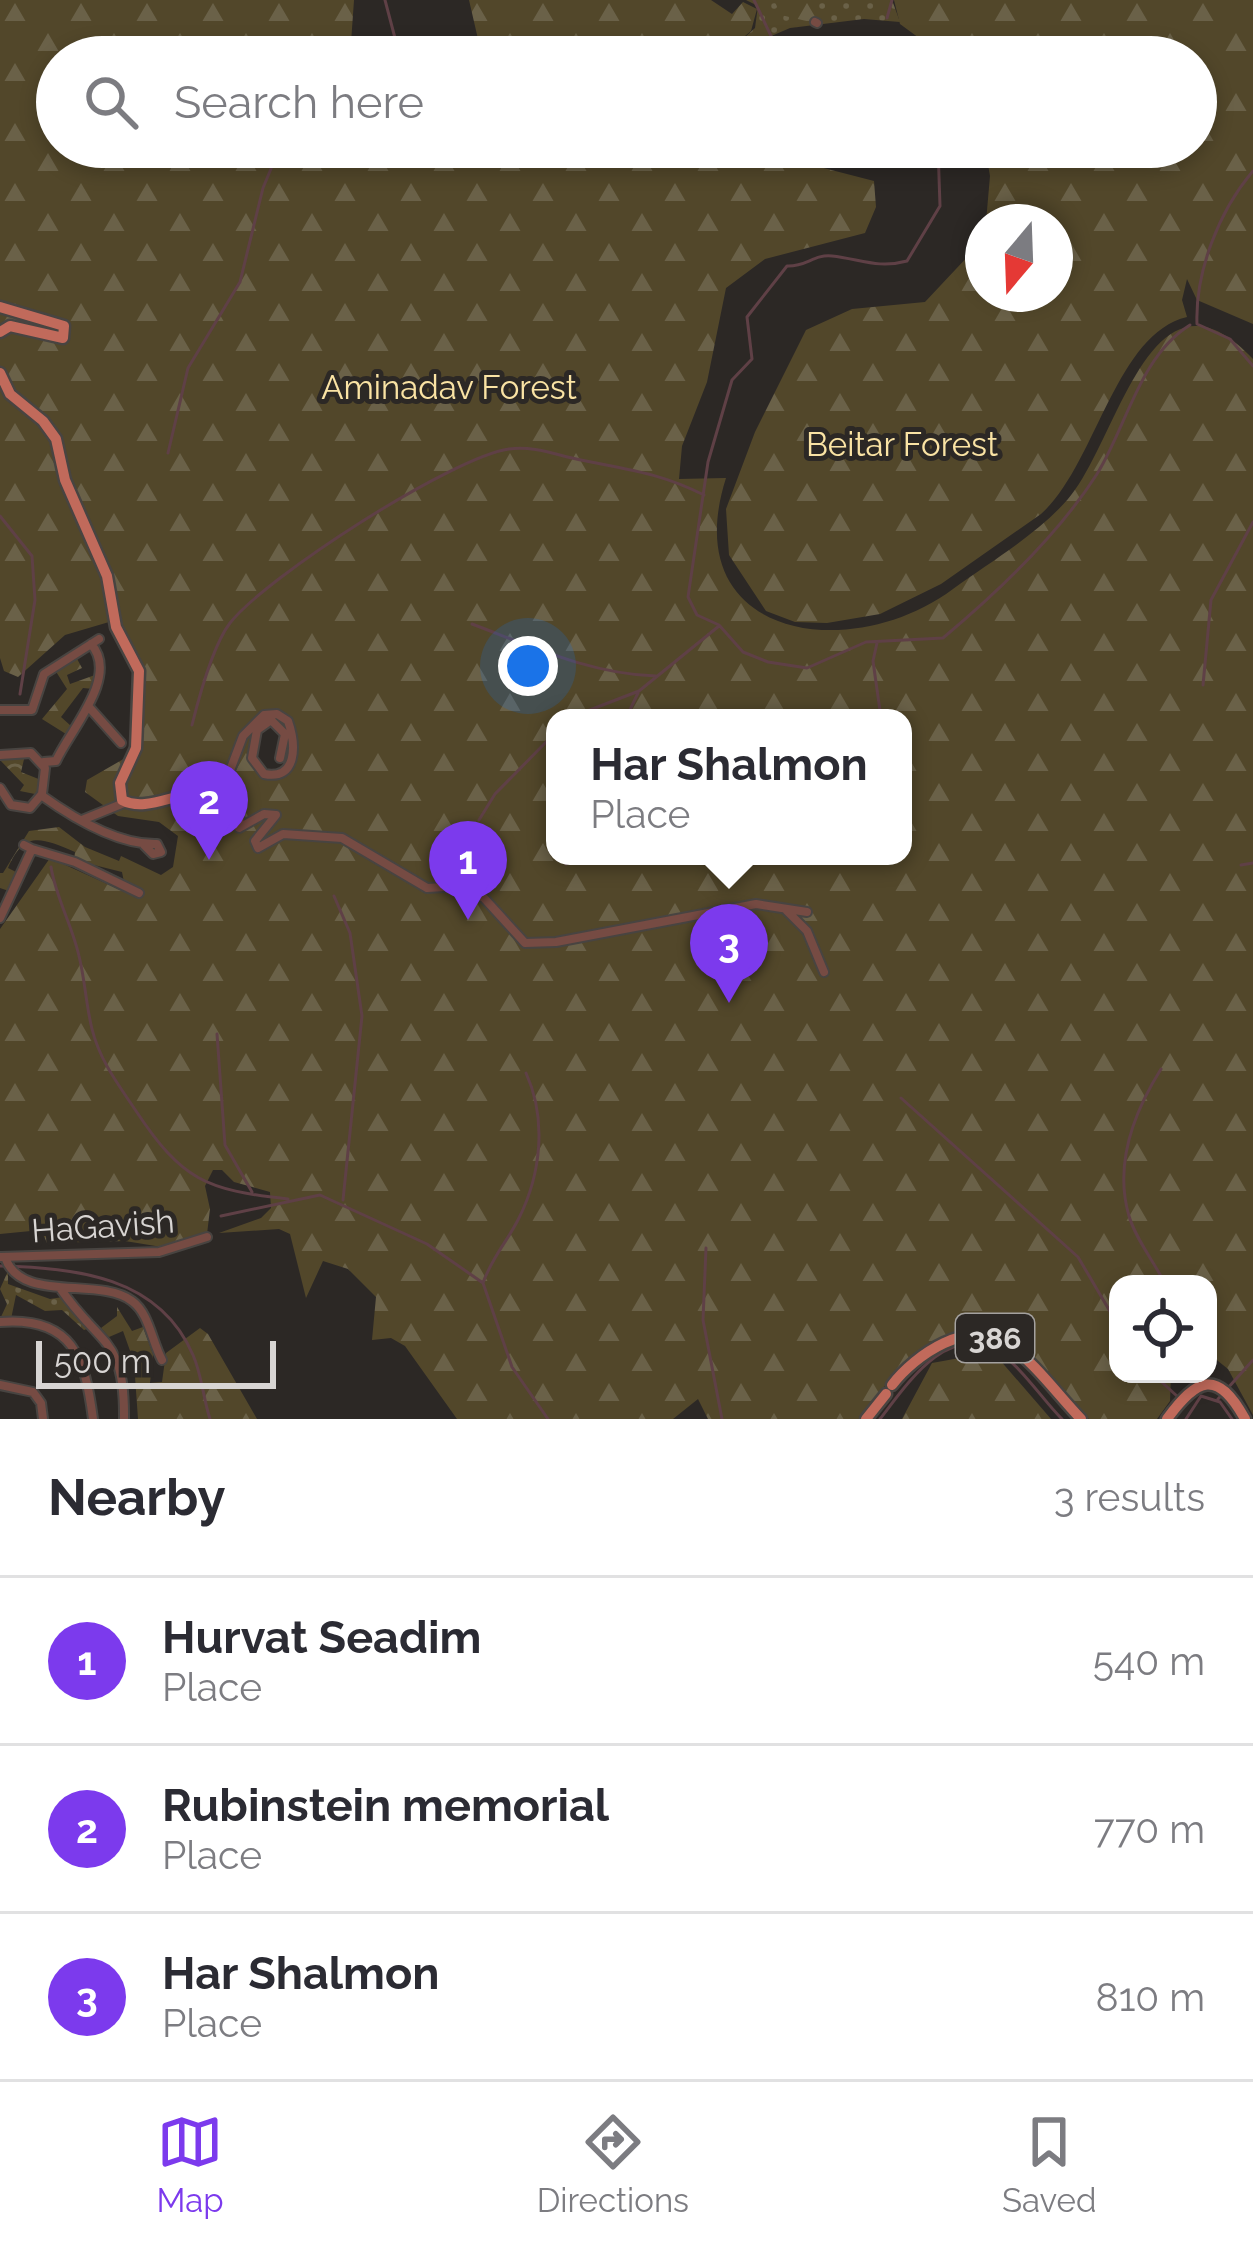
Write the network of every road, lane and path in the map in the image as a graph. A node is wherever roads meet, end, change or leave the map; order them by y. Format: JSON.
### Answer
{"nodes":[{"id":1,"x":0,"y":307,"type":"edge"},
{"id":2,"x":0,"y":332,"type":"edge"},
{"id":3,"x":0,"y":374,"type":"edge"},
{"id":4,"x":88,"y":706,"type":"junction"},
{"id":5,"x":0,"y":710,"type":"edge"},
{"id":6,"x":121,"y":743,"type":"dead end"},
{"id":7,"x":0,"y":754,"type":"edge"},
{"id":8,"x":280,"y":758,"type":"dead end"},
{"id":9,"x":44,"y":763,"type":"junction"},
{"id":10,"x":226,"y":781,"type":"junction"},
{"id":11,"x":0,"y":788,"type":"edge"},
{"id":12,"x":41,"y":795,"type":"junction"},
{"id":13,"x":7,"y":802,"type":"junction"},
{"id":14,"x":124,"y":803,"type":"junction"},
{"id":15,"x":0,"y":817,"type":"edge"},
{"id":16,"x":81,"y":820,"type":"junction"},
{"id":17,"x":144,"y":844,"type":"dead end"},
{"id":18,"x":139,"y":893,"type":"dead end"},
{"id":19,"x":784,"y":908,"type":"junction"},
{"id":20,"x":807,"y":912,"type":"dead end"},
{"id":21,"x":0,"y":918,"type":"edge"},
{"id":22,"x":824,"y":972,"type":"dead end"},
{"id":23,"x":207,"y":1237,"type":"dead end"},
{"id":24,"x":2,"y":1257,"type":"edge"},
{"id":25,"x":60,"y":1288,"type":"junction"},
{"id":26,"x":0,"y":1322,"type":"edge"},
{"id":27,"x":162,"y":1360,"type":"dead end"},
{"id":28,"x":0,"y":1385,"type":"edge"},
{"id":29,"x":43,"y":1419,"type":"edge"},
{"id":30,"x":92,"y":1419,"type":"edge"},
{"id":31,"x":124,"y":1419,"type":"edge"},
{"id":32,"x":866,"y":1419,"type":"edge"},
{"id":33,"x":1081,"y":1419,"type":"edge"},
{"id":34,"x":1167,"y":1419,"type":"edge"},
{"id":35,"x":1245,"y":1419,"type":"edge"}],
"edges":[{"from":1,"to":2,"type":"main road"},
{"from":3,"to":14,"type":"main road"},
{"from":4,"to":5,"type":"street"},
{"from":4,"to":6,"type":"street"},
{"from":4,"to":9,"type":"street"},
{"from":7,"to":9,"type":"street"},
{"from":8,"to":10,"type":"street"},
{"from":9,"to":12,"type":"street"},
{"from":10,"to":14,"type":"main road"},
{"from":10,"to":19,"type":"street"},
{"from":11,"to":13,"type":"street"},
{"from":12,"to":13,"type":"street"},
{"from":12,"to":16,"type":"street"},
{"from":13,"to":15,"type":"street"},
{"from":14,"to":16,"type":"street"},
{"from":16,"to":17,"type":"street"},
{"from":18,"to":21,"type":"street"},
{"from":19,"to":20,"type":"street"},
{"from":19,"to":22,"type":"street"},
{"from":23,"to":24,"type":"street","name":"HaGavish"},
{"from":24,"to":25,"type":"street"},
{"from":25,"to":27,"type":"street"},
{"from":25,"to":31,"type":"street"},
{"from":26,"to":30,"type":"street"},
{"from":28,"to":29,"type":"street"},
{"from":32,"to":33,"type":"main road","number":"386"},
{"from":34,"to":35,"type":"main road"}]}
